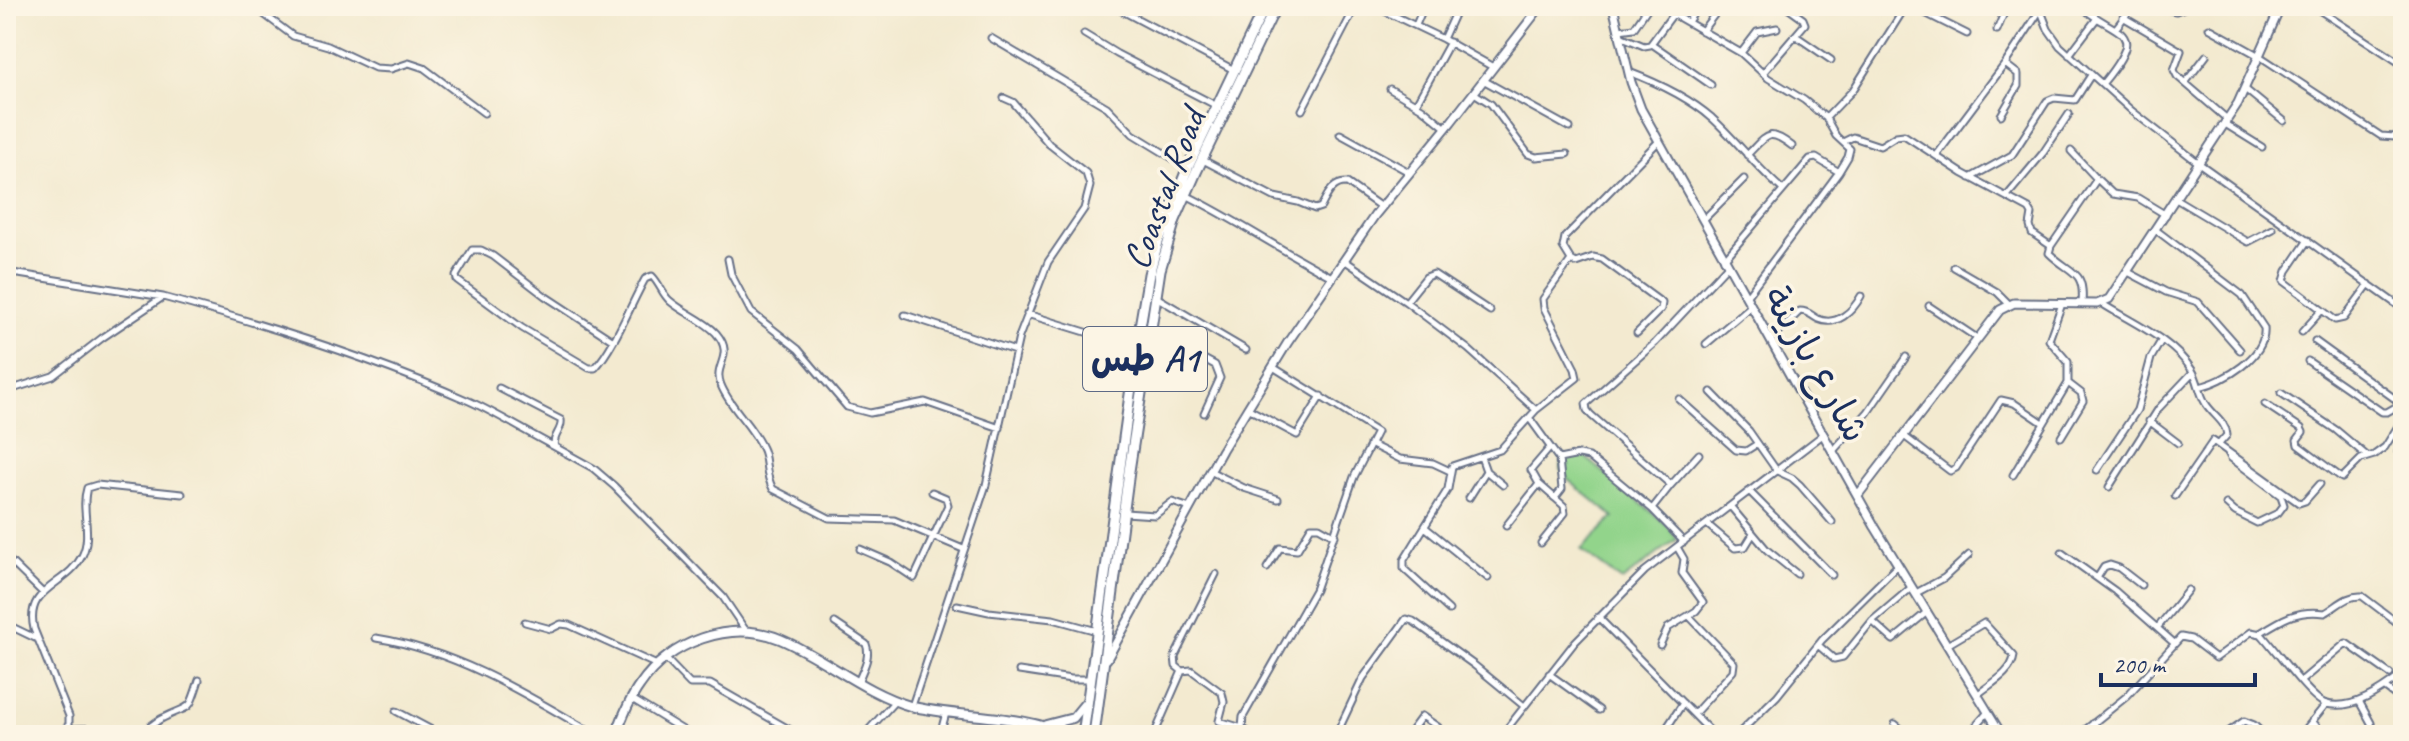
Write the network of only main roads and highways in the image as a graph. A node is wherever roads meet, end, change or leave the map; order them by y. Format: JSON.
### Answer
{"nodes":[{"id":1,"x":1265,"y":6,"type":"edge"},
{"id":2,"x":1276,"y":6,"type":"edge"},
{"id":3,"x":1089,"y":696,"type":"junction"},
{"id":4,"x":1046,"y":725,"type":"junction"},
{"id":5,"x":616,"y":735,"type":"edge"},
{"id":6,"x":1065,"y":735,"type":"edge"},
{"id":7,"x":1083,"y":735,"type":"edge"},
{"id":8,"x":1094,"y":735,"type":"edge"}],
"edges":[{"from":1,"to":3,"type":"highway","name":"Coastal Road","number":"طس A1"},
{"from":2,"to":8,"type":"highway","name":"Coastal Road","number":"طس A1"},
{"from":3,"to":4,"type":"main road"},
{"from":3,"to":7,"type":"highway","name":"Coastal Road","number":"طس A1"},
{"from":4,"to":5,"type":"main road"},
{"from":4,"to":6,"type":"main road"}]}
